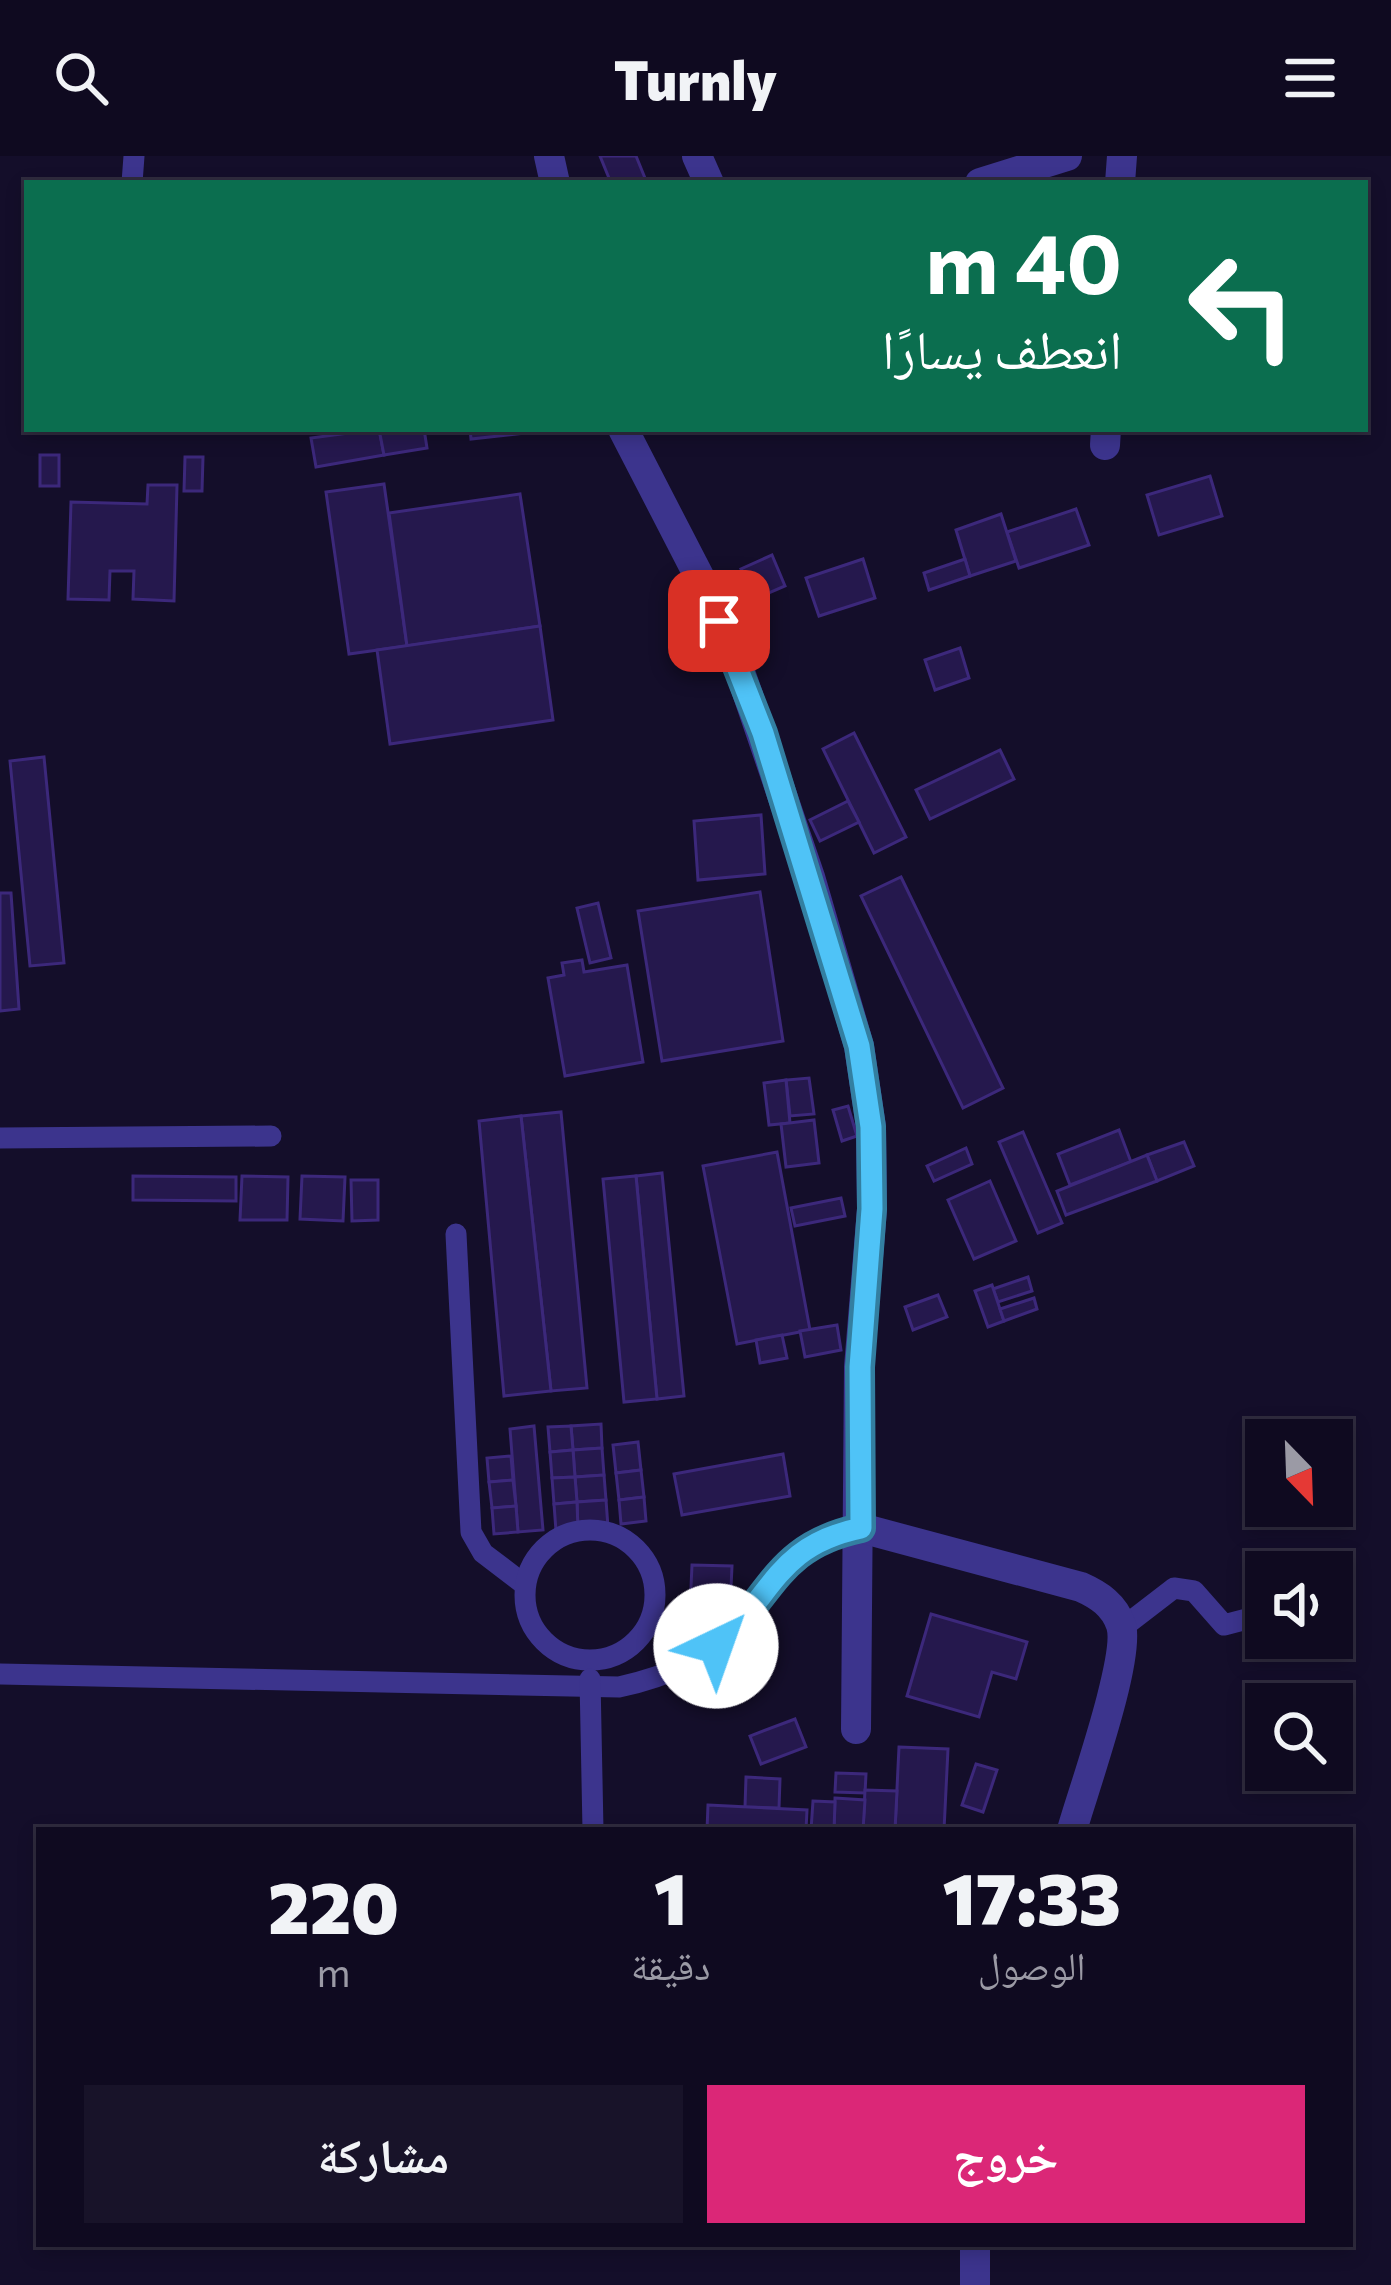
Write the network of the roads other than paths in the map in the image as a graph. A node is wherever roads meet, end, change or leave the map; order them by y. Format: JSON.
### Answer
{"nodes":[{"id":1,"x":1066,"y":156,"type":"edge"},
{"id":2,"x":990,"y":180,"type":"edge"},
{"id":3,"x":624,"y":432,"type":"edge"},
{"id":4,"x":271,"y":1136,"type":"dead end"},
{"id":5,"x":0,"y":1138,"type":"edge"},
{"id":6,"x":456,"y":1234,"type":"dead end"},
{"id":7,"x":861,"y":1528,"type":"junction"},
{"id":8,"x":525,"y":1585,"type":"junction"},
{"id":9,"x":1245,"y":1620,"type":"edge"},
{"id":10,"x":1122,"y":1628,"type":"junction"},
{"id":11,"x":590,"y":1661,"type":"junction"},
{"id":12,"x":0,"y":1675,"type":"edge"},
{"id":13,"x":590,"y":1689,"type":"junction"},
{"id":14,"x":856,"y":1729,"type":"dead end"},
{"id":15,"x":592,"y":1827,"type":"edge"},
{"id":16,"x":1073,"y":1827,"type":"edge"},
{"id":17,"x":975,"y":2247,"type":"edge"},
{"id":18,"x":975,"y":2285,"type":"edge"}],
"edges":[{"from":1,"to":2,"type":"street"},
{"from":3,"to":7,"type":"street"},
{"from":4,"to":5,"type":"lane"},
{"from":6,"to":8,"type":"lane"},
{"from":7,"to":10,"type":"street"},
{"from":7,"to":13,"type":"lane"},
{"from":7,"to":14,"type":"street"},
{"from":8,"to":11,"type":"lane"},
{"from":8,"to":11,"type":"lane"},
{"from":9,"to":10,"type":"lane"},
{"from":10,"to":16,"type":"street"},
{"from":11,"to":13,"type":"lane"},
{"from":12,"to":13,"type":"lane"},
{"from":13,"to":15,"type":"lane"},
{"from":17,"to":18,"type":"street"}]}
